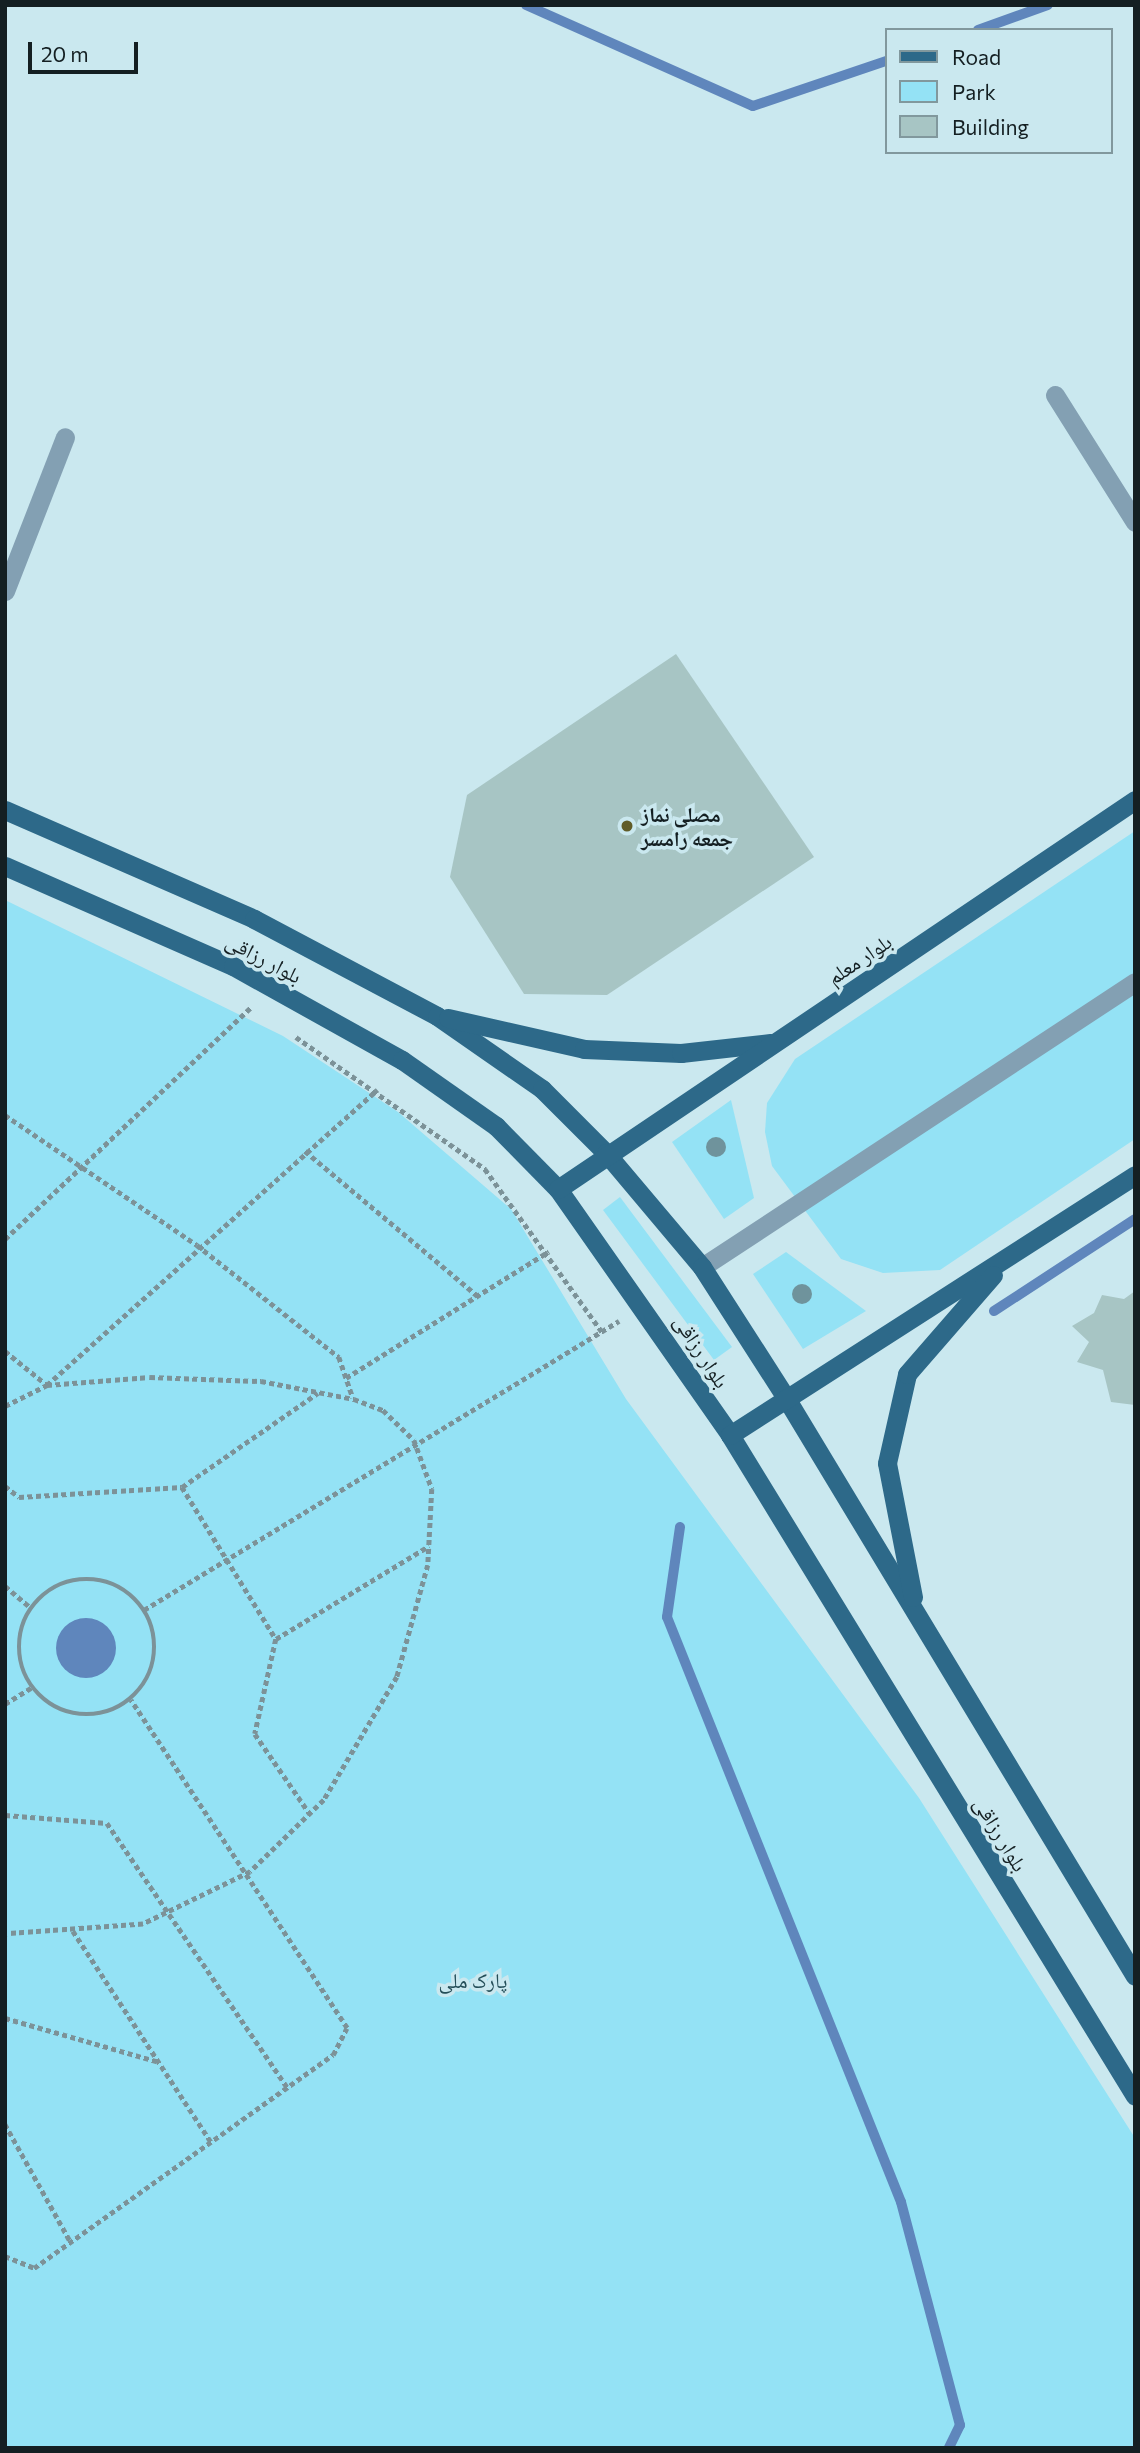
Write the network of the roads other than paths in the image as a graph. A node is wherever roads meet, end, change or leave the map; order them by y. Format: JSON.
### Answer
{"nodes":[{"id":1,"x":1055,"y":396,"type":"dead end"},
{"id":2,"x":65,"y":437,"type":"dead end"},
{"id":3,"x":1135,"y":522,"type":"edge"},
{"id":4,"x":5,"y":591,"type":"edge"},
{"id":5,"x":1135,"y":800,"type":"edge"},
{"id":6,"x":5,"y":810,"type":"edge"},
{"id":7,"x":5,"y":866,"type":"edge"},
{"id":8,"x":1135,"y":982,"type":"edge"},
{"id":9,"x":437,"y":1016,"type":"junction"},
{"id":10,"x":775,"y":1043,"type":"junction"},
{"id":11,"x":606,"y":1153,"type":"junction"},
{"id":12,"x":1135,"y":1175,"type":"edge"},
{"id":13,"x":558,"y":1189,"type":"junction"},
{"id":14,"x":1007,"y":1258,"type":"junction"},
{"id":15,"x":702,"y":1268,"type":"junction"},
{"id":16,"x":786,"y":1398,"type":"junction"},
{"id":17,"x":730,"y":1435,"type":"junction"},
{"id":18,"x":915,"y":1608,"type":"junction"},
{"id":19,"x":1135,"y":1976,"type":"edge"},
{"id":20,"x":1135,"y":2096,"type":"edge"}],
"edges":[{"from":1,"to":3,"type":"street"},
{"from":2,"to":4,"type":"street"},
{"from":5,"to":10,"type":"main road","name":"بلوار معلم"},
{"from":6,"to":9,"type":"main road","name":"بلوار رزاقی"},
{"from":7,"to":13,"type":"main road","name":"بلوار رزاقی"},
{"from":8,"to":15,"type":"street"},
{"from":9,"to":10,"type":"main road"},
{"from":9,"to":11,"type":"main road","name":"بلوار رزاقی"},
{"from":10,"to":11,"type":"main road","name":"بلوار معلم"},
{"from":11,"to":13,"type":"main road","name":"بلوار معلم"},
{"from":11,"to":15,"type":"main road","name":"بلوار رزاقی"},
{"from":12,"to":14,"type":"main road"},
{"from":13,"to":17,"type":"main road","name":"بلوار رزاقی"},
{"from":14,"to":16,"type":"main road"},
{"from":14,"to":18,"type":"main road"},
{"from":15,"to":16,"type":"main road","name":"بلوار رزاقی"},
{"from":16,"to":17,"type":"main road"},
{"from":16,"to":18,"type":"main road","name":"بلوار رزاقی"},
{"from":17,"to":20,"type":"main road","name":"بلوار رزاقی"},
{"from":18,"to":19,"type":"main road","name":"بلوار رزاقی"}]}
